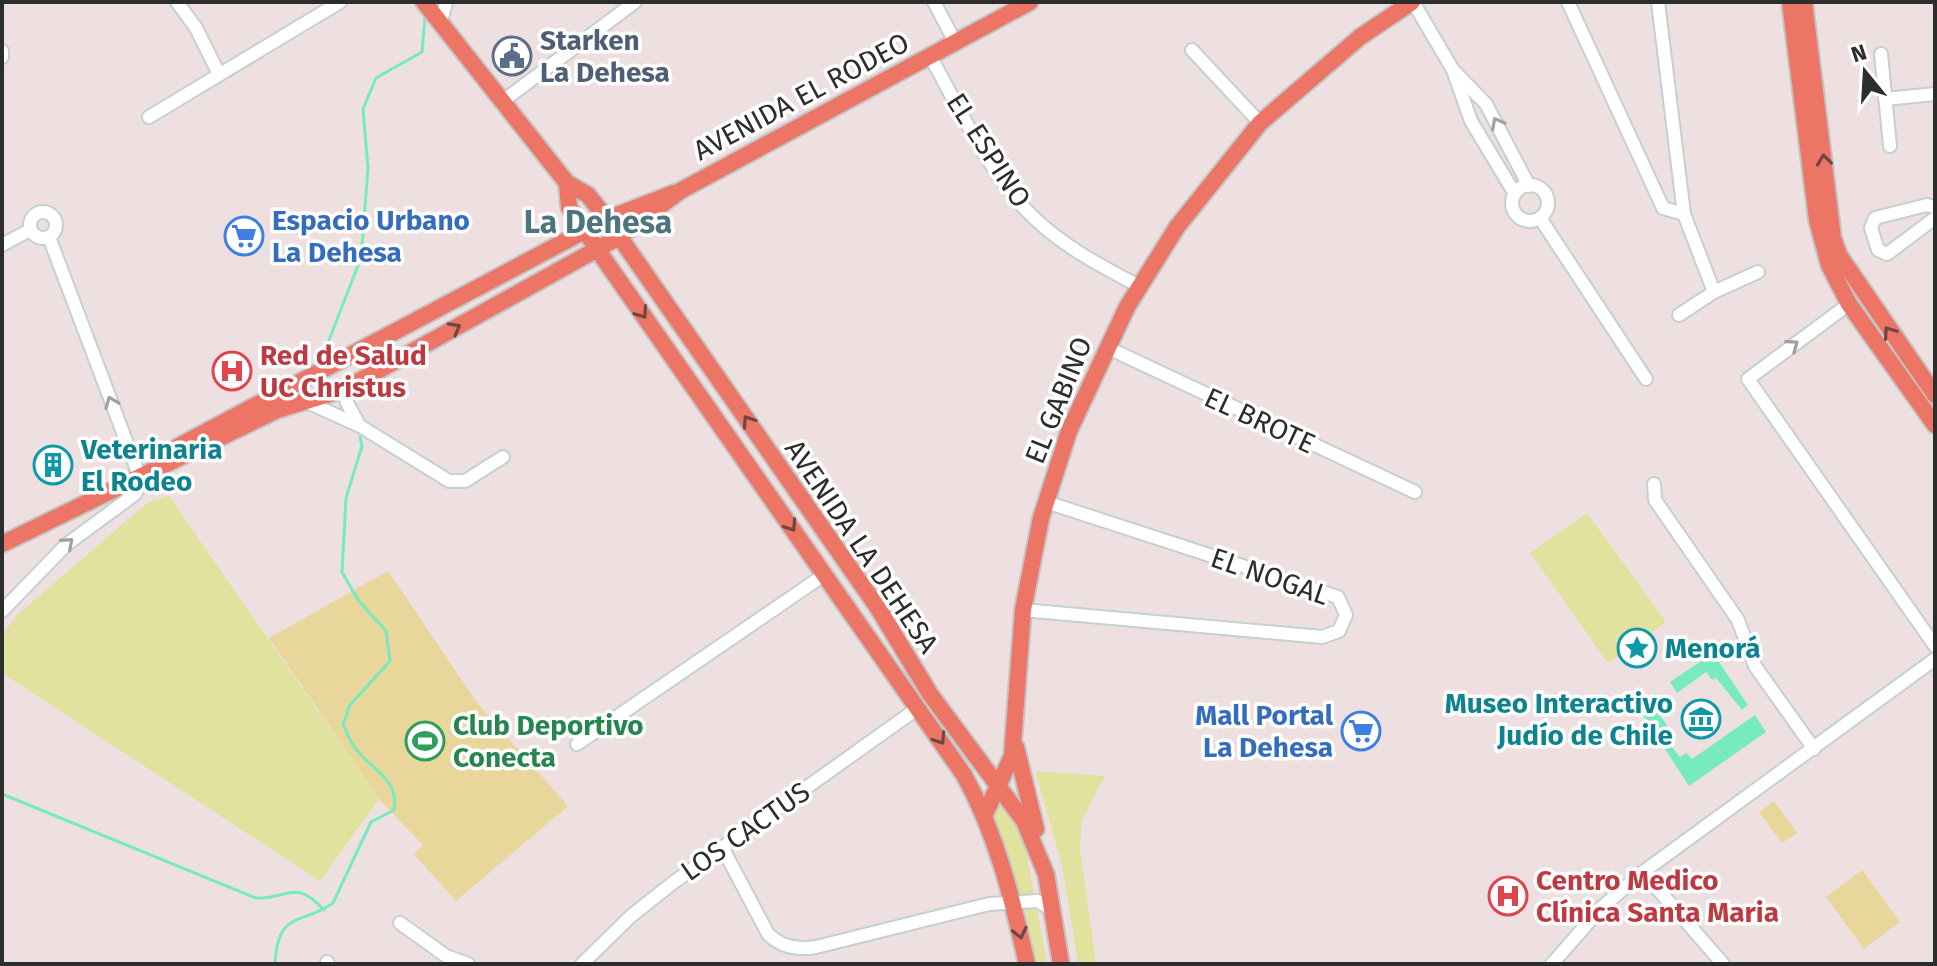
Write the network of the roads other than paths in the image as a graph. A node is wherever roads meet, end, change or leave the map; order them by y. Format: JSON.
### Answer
{"nodes":[{"id":1,"x":177,"y":2,"type":"edge"},
{"id":2,"x":340,"y":2,"type":"edge"},
{"id":3,"x":424,"y":2,"type":"edge"},
{"id":4,"x":446,"y":2,"type":"edge"},
{"id":5,"x":635,"y":2,"type":"edge"},
{"id":6,"x":934,"y":2,"type":"edge"},
{"id":7,"x":1030,"y":2,"type":"edge"},
{"id":8,"x":1412,"y":2,"type":"edge"},
{"id":9,"x":1568,"y":2,"type":"edge"},
{"id":10,"x":1658,"y":2,"type":"edge"},
{"id":11,"x":1790,"y":2,"type":"edge"},
{"id":12,"x":1804,"y":2,"type":"edge"},
{"id":13,"x":441,"y":22,"type":"junction"},
{"id":14,"x":955,"y":42,"type":"junction"},
{"id":15,"x":1192,"y":50,"type":"dead end"},
{"id":16,"x":1881,"y":54,"type":"dead end"},
{"id":17,"x":930,"y":56,"type":"junction"},
{"id":18,"x":1453,"y":70,"type":"junction"},
{"id":19,"x":219,"y":74,"type":"junction"},
{"id":20,"x":1935,"y":94,"type":"edge"},
{"id":21,"x":1885,"y":99,"type":"junction"},
{"id":22,"x":503,"y":101,"type":"junction"},
{"id":23,"x":149,"y":117,"type":"dead end"},
{"id":24,"x":1260,"y":123,"type":"junction"},
{"id":25,"x":1890,"y":146,"type":"dead end"},
{"id":26,"x":567,"y":183,"type":"junction"},
{"id":27,"x":1529,"y":186,"type":"junction"},
{"id":28,"x":680,"y":191,"type":"junction"},
{"id":29,"x":1515,"y":194,"type":"junction"},
{"id":30,"x":1935,"y":207,"type":"edge"},
{"id":31,"x":1684,"y":214,"type":"junction"},
{"id":32,"x":1540,"y":218,"type":"junction"},
{"id":33,"x":1935,"y":218,"type":"edge"},
{"id":34,"x":607,"y":219,"type":"junction"},
{"id":35,"x":30,"y":230,"type":"junction"},
{"id":36,"x":585,"y":230,"type":"junction"},
{"id":37,"x":49,"y":237,"type":"junction"},
{"id":38,"x":619,"y":237,"type":"junction"},
{"id":39,"x":2,"y":245,"type":"edge"},
{"id":40,"x":597,"y":249,"type":"junction"},
{"id":41,"x":1758,"y":272,"type":"dead end"},
{"id":42,"x":485,"y":284,"type":"junction"},
{"id":43,"x":1139,"y":286,"type":"junction"},
{"id":44,"x":1714,"y":292,"type":"junction"},
{"id":45,"x":1849,"y":304,"type":"junction"},
{"id":46,"x":490,"y":309,"type":"junction"},
{"id":47,"x":1679,"y":315,"type":"dead end"},
{"id":48,"x":1106,"y":347,"type":"junction"},
{"id":49,"x":1646,"y":379,"type":"dead end"},
{"id":50,"x":345,"y":389,"type":"junction"},
{"id":51,"x":1935,"y":395,"type":"edge"},
{"id":52,"x":307,"y":402,"type":"junction"},
{"id":53,"x":1935,"y":425,"type":"edge"},
{"id":54,"x":360,"y":426,"type":"junction"},
{"id":55,"x":503,"y":457,"type":"dead end"},
{"id":56,"x":157,"y":466,"type":"junction"},
{"id":57,"x":139,"y":475,"type":"junction"},
{"id":58,"x":1654,"y":484,"type":"dead end"},
{"id":59,"x":1415,"y":492,"type":"dead end"},
{"id":60,"x":1046,"y":502,"type":"junction"},
{"id":61,"x":2,"y":544,"type":"edge"},
{"id":62,"x":824,"y":575,"type":"junction"},
{"id":63,"x":7,"y":599,"type":"edge"},
{"id":64,"x":1023,"y":610,"type":"junction"},
{"id":65,"x":2,"y":611,"type":"edge"},
{"id":66,"x":1935,"y":646,"type":"edge"},
{"id":67,"x":1935,"y":659,"type":"edge"},
{"id":68,"x":918,"y":708,"type":"junction"},
{"id":69,"x":1015,"y":740,"type":"junction"},
{"id":70,"x":577,"y":744,"type":"dead end"},
{"id":71,"x":1814,"y":749,"type":"junction"},
{"id":72,"x":999,"y":785,"type":"junction"},
{"id":73,"x":985,"y":814,"type":"junction"},
{"id":74,"x":722,"y":847,"type":"junction"},
{"id":75,"x":1643,"y":872,"type":"junction"},
{"id":76,"x":1046,"y":874,"type":"junction"},
{"id":77,"x":1013,"y":901,"type":"junction"},
{"id":78,"x":1053,"y":911,"type":"junction"},
{"id":79,"x":400,"y":923,"type":"dead end"},
{"id":80,"x":468,"y":964,"type":"edge"},
{"id":81,"x":582,"y":964,"type":"edge"},
{"id":82,"x":1027,"y":964,"type":"edge"},
{"id":83,"x":1061,"y":964,"type":"edge"},
{"id":84,"x":1552,"y":964,"type":"edge"},
{"id":85,"x":1723,"y":964,"type":"edge"}],
"edges":[{"from":1,"to":19,"type":"street"},
{"from":2,"to":19,"type":"street"},
{"from":3,"to":13,"type":"main road","name":"AVENIDA LA DEHESA"},
{"from":4,"to":13,"type":"street"},
{"from":5,"to":22,"type":"street"},
{"from":6,"to":14,"type":"street"},
{"from":7,"to":14,"type":"main road","name":"AVENIDA EL RODEO"},
{"from":8,"to":18,"type":"street"},
{"from":8,"to":24,"type":"main road","name":"EL GABINO"},
{"from":9,"to":31,"type":"street"},
{"from":10,"to":31,"type":"street"},
{"from":11,"to":45,"type":"main road"},
{"from":51,"to":12,"type":"main road","one_way":true},
{"from":13,"to":22,"type":"main road","name":"AVENIDA LA DEHESA"},
{"from":14,"to":17,"type":"main road","name":"AVENIDA EL RODEO"},
{"from":15,"to":24,"type":"street"},
{"from":16,"to":21,"type":"street"},
{"from":17,"to":28,"type":"main road","name":"AVENIDA EL RODEO"},
{"from":17,"to":43,"type":"street","name":"EL ESPINO"},
{"from":27,"to":18,"type":"street","one_way":true},
{"from":18,"to":29,"type":"street"},
{"from":19,"to":23,"type":"street"},
{"from":20,"to":21,"type":"street"},
{"from":21,"to":25,"type":"street"},
{"from":22,"to":26,"type":"main road","name":"AVENIDA LA DEHESA"},
{"from":24,"to":43,"type":"main road","name":"EL GABINO"},
{"from":26,"to":34,"type":"main road","name":"AVENIDA LA DEHESA"},
{"from":26,"to":36,"type":"main road","name":"AVENIDA LA DEHESA"},
{"from":27,"to":29,"type":"street"},
{"from":27,"to":32,"type":"street"},
{"from":28,"to":34,"type":"main road","name":"AVENIDA EL RODEO"},
{"from":28,"to":38,"type":"main road","name":"AVENIDA EL RODEO"},
{"from":29,"to":32,"type":"street"},
{"from":30,"to":33,"type":"street"},
{"from":31,"to":44,"type":"street"},
{"from":32,"to":49,"type":"street"},
{"from":34,"to":36,"type":"main road","name":"AVENIDA EL RODEO"},
{"from":34,"to":38,"type":"main road","name":"AVENIDA LA DEHESA"},
{"from":35,"to":37,"type":"street"},
{"from":35,"to":37,"type":"street"},
{"from":35,"to":39,"type":"street"},
{"from":36,"to":40,"type":"main road","name":"AVENIDA LA DEHESA"},
{"from":36,"to":42,"type":"main road","name":"AVENIDA EL RODEO"},
{"from":57,"to":37,"type":"street","one_way":true},
{"from":38,"to":40,"type":"main road","name":"AVENIDA EL RODEO"},
{"from":72,"to":38,"type":"main road","name":"AVENIDA LA DEHESA","one_way":true},
{"from":40,"to":46,"type":"main road","name":"AVENIDA EL RODEO"},
{"from":40,"to":62,"type":"main road","name":"AVENIDA LA DEHESA","one_way":true},
{"from":41,"to":44,"type":"street"},
{"from":42,"to":46,"type":"main road"},
{"from":42,"to":56,"type":"main road","name":"AVENIDA EL RODEO"},
{"from":43,"to":48,"type":"main road","name":"EL GABINO"},
{"from":44,"to":47,"type":"street"},
{"from":45,"to":53,"type":"main road"},
{"from":66,"to":45,"type":"street","one_way":true},
{"from":50,"to":46,"type":"main road","name":"AVENIDA EL RODEO","one_way":true},
{"from":48,"to":59,"type":"street","name":"EL BROTE"},
{"from":48,"to":60,"type":"main road","name":"EL GABINO"},
{"from":50,"to":52,"type":"main road","name":"AVENIDA EL RODEO"},
{"from":50,"to":54,"type":"street"},
{"from":52,"to":54,"type":"street"},
{"from":52,"to":56,"type":"main road","name":"AVENIDA EL RODEO"},
{"from":54,"to":55,"type":"street"},
{"from":56,"to":57,"type":"main road","name":"AVENIDA EL RODEO"},
{"from":57,"to":61,"type":"main road","name":"AVENIDA EL RODEO"},
{"from":63,"to":57,"type":"street","one_way":true},
{"from":58,"to":71,"type":"street"},
{"from":60,"to":64,"type":"main road","name":"EL GABINO"},
{"from":60,"to":64,"type":"street","name":"EL NOGAL"},
{"from":62,"to":68,"type":"main road","name":"AVENIDA LA DEHESA"},
{"from":62,"to":70,"type":"street"},
{"from":63,"to":65,"type":"street"},
{"from":64,"to":69,"type":"main road","name":"EL GABINO"},
{"from":67,"to":71,"type":"street"},
{"from":68,"to":73,"type":"main road","name":"AVENIDA LA DEHESA","one_way":true},
{"from":68,"to":74,"type":"street","name":"LOS CACTUS"},
{"from":69,"to":72,"type":"main road","name":"EL GABINO"},
{"from":69,"to":76,"type":"main road","name":"EL GABINO"},
{"from":71,"to":75,"type":"street"},
{"from":72,"to":73,"type":"main road","name":"EL GABINO"},
{"from":72,"to":76,"type":"main road","name":"AVENIDA LA DEHESA"},
{"from":73,"to":77,"type":"main road","name":"AVENIDA LA DEHESA"},
{"from":74,"to":77,"type":"street"},
{"from":74,"to":81,"type":"street","name":"LOS CACTUS"},
{"from":75,"to":84,"type":"street"},
{"from":75,"to":85,"type":"street"},
{"from":76,"to":78,"type":"main road","name":"AVENIDA LA DEHESA"},
{"from":77,"to":78,"type":"street"},
{"from":77,"to":82,"type":"main road","name":"AVENIDA LA DEHESA","one_way":true},
{"from":78,"to":83,"type":"main road","name":"AVENIDA LA DEHESA"},
{"from":79,"to":80,"type":"street"}]}
